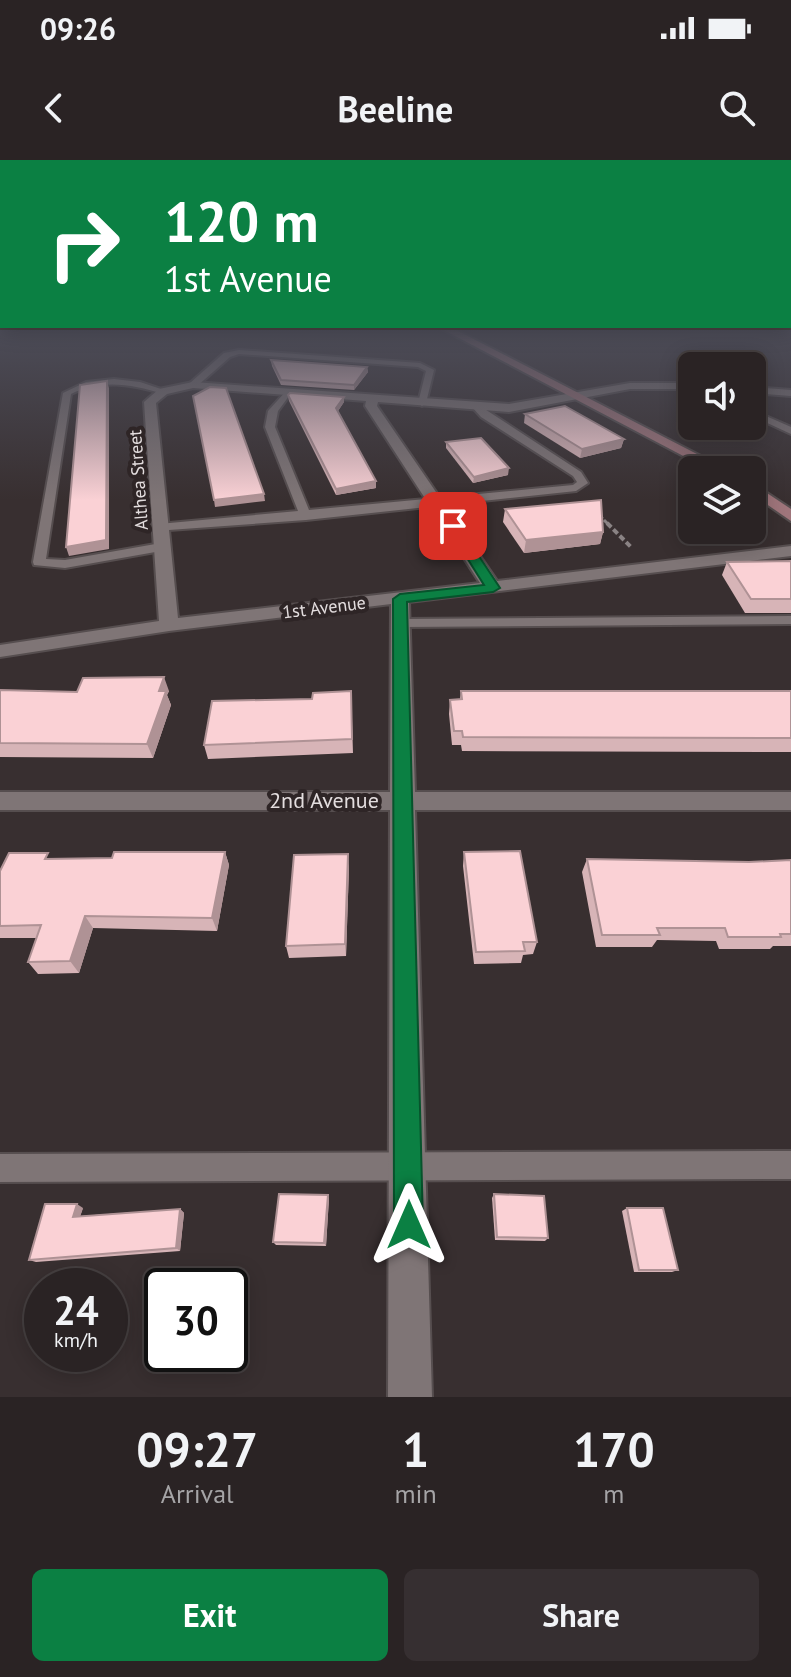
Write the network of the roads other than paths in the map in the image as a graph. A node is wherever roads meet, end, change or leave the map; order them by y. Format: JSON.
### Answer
{"nodes":[{"id":1,"x":95,"y":385,"type":"edge"},
{"id":2,"x":131,"y":385,"type":"edge"},
{"id":3,"x":193,"y":385,"type":"joint"},
{"id":4,"x":426,"y":385,"type":"edge"},
{"id":5,"x":554,"y":385,"type":"edge"},
{"id":6,"x":678,"y":386,"type":"edge"},
{"id":7,"x":163,"y":391,"type":"junction"},
{"id":8,"x":766,"y":391,"type":"edge"},
{"id":9,"x":288,"y":392,"type":"junction"},
{"id":10,"x":791,"y":393,"type":"edge"},
{"id":11,"x":578,"y":397,"type":"junction"},
{"id":12,"x":373,"y":399,"type":"junction"},
{"id":13,"x":422,"y":403,"type":"junction"},
{"id":14,"x":477,"y":407,"type":"junction"},
{"id":15,"x":766,"y":419,"type":"edge"},
{"id":16,"x":791,"y":431,"type":"edge"},
{"id":17,"x":694,"y":456,"type":"edge"},
{"id":18,"x":766,"y":497,"type":"edge"},
{"id":19,"x":438,"y":502,"type":"junction"},
{"id":20,"x":306,"y":516,"type":"junction"},
{"id":21,"x":791,"y":516,"type":"edge"},
{"id":22,"x":159,"y":528,"type":"junction"},
{"id":23,"x":161,"y":547,"type":"junction"},
{"id":24,"x":791,"y":551,"type":"edge"},
{"id":25,"x":493,"y":588,"type":"junction"},
{"id":26,"x":400,"y":611,"type":"junction"},
{"id":27,"x":791,"y":620,"type":"edge"},
{"id":28,"x":169,"y":625,"type":"junction"},
{"id":29,"x":0,"y":651,"type":"edge"},
{"id":30,"x":405,"y":799,"type":"junction"},
{"id":31,"x":0,"y":801,"type":"edge"},
{"id":32,"x":791,"y":801,"type":"edge"},
{"id":33,"x":791,"y":1165,"type":"edge"},
{"id":34,"x":0,"y":1168,"type":"edge"},
{"id":35,"x":408,"y":1168,"type":"junction"},
{"id":36,"x":410,"y":1397,"type":"edge"}],
"edges":[{"from":1,"to":23,"type":"lane"},
{"from":2,"to":7,"type":"lane"},
{"from":3,"to":7,"type":"street"},
{"from":3,"to":9,"type":"street"},
{"from":4,"to":13,"type":"lane"},
{"from":5,"to":11,"type":"street"},
{"from":6,"to":11,"type":"street"},
{"from":7,"to":22,"type":"street","name":"Althea Street"},
{"from":8,"to":10,"type":"street"},
{"from":9,"to":12,"type":"street"},
{"from":9,"to":20,"type":"lane"},
{"from":11,"to":14,"type":"street"},
{"from":11,"to":17,"type":"street"},
{"from":12,"to":13,"type":"street"},
{"from":12,"to":19,"type":"street"},
{"from":13,"to":14,"type":"street"},
{"from":14,"to":19,"type":"lane"},
{"from":15,"to":16,"type":"lane"},
{"from":18,"to":21,"type":"street"},
{"from":19,"to":20,"type":"lane"},
{"from":19,"to":25,"type":"street"},
{"from":20,"to":22,"type":"lane"},
{"from":22,"to":23,"type":"street","name":"Althea Street"},
{"from":23,"to":28,"type":"street","name":"Althea Street"},
{"from":24,"to":25,"type":"street","name":"1st Avenue"},
{"from":25,"to":26,"type":"street","name":"1st Avenue"},
{"from":26,"to":27,"type":"lane"},
{"from":26,"to":28,"type":"street","name":"1st Avenue"},
{"from":26,"to":30,"type":"street"},
{"from":28,"to":29,"type":"street","name":"1st Avenue"},
{"from":30,"to":31,"type":"street","name":"2nd Avenue"},
{"from":30,"to":32,"type":"street","name":"2nd Avenue"},
{"from":30,"to":35,"type":"street"},
{"from":33,"to":35,"type":"lane"},
{"from":34,"to":35,"type":"lane"},
{"from":35,"to":36,"type":"street"}]}
